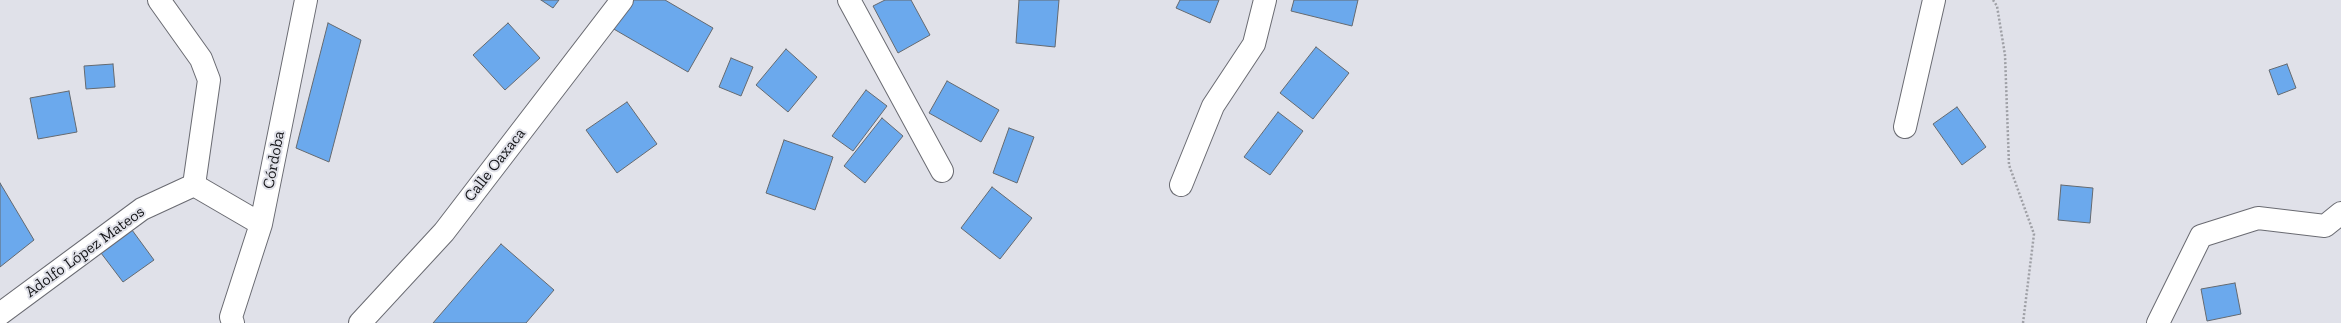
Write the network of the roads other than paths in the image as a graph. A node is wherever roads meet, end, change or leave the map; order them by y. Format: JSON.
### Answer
{"nodes":[{"id":1,"x":159,"y":0,"type":"edge"},
{"id":2,"x":306,"y":0,"type":"edge"},
{"id":3,"x":622,"y":0,"type":"edge"},
{"id":4,"x":849,"y":0,"type":"edge"},
{"id":5,"x":1265,"y":0,"type":"edge"},
{"id":6,"x":1934,"y":0,"type":"edge"},
{"id":7,"x":1905,"y":127,"type":"dead end"},
{"id":8,"x":942,"y":171,"type":"dead end"},
{"id":9,"x":194,"y":185,"type":"junction"},
{"id":10,"x":1180,"y":185,"type":"dead end"},
{"id":11,"x":2341,"y":213,"type":"edge"},
{"id":12,"x":261,"y":224,"type":"junction"},
{"id":13,"x":0,"y":314,"type":"edge"},
{"id":14,"x":232,"y":320,"type":"edge"},
{"id":15,"x":360,"y":323,"type":"edge"},
{"id":16,"x":2158,"y":323,"type":"edge"}],
"edges":[{"from":1,"to":9,"type":"street"},
{"from":2,"to":12,"type":"street","name":"Córdoba"},
{"from":3,"to":15,"type":"street","name":"Calle Oaxaca"},
{"from":4,"to":8,"type":"street"},
{"from":5,"to":10,"type":"street"},
{"from":6,"to":7,"type":"street"},
{"from":9,"to":12,"type":"street"},
{"from":9,"to":13,"type":"street","name":"Adolfo López Mateos"},
{"from":11,"to":16,"type":"street"},
{"from":12,"to":14,"type":"street","name":"Córdoba"}]}
